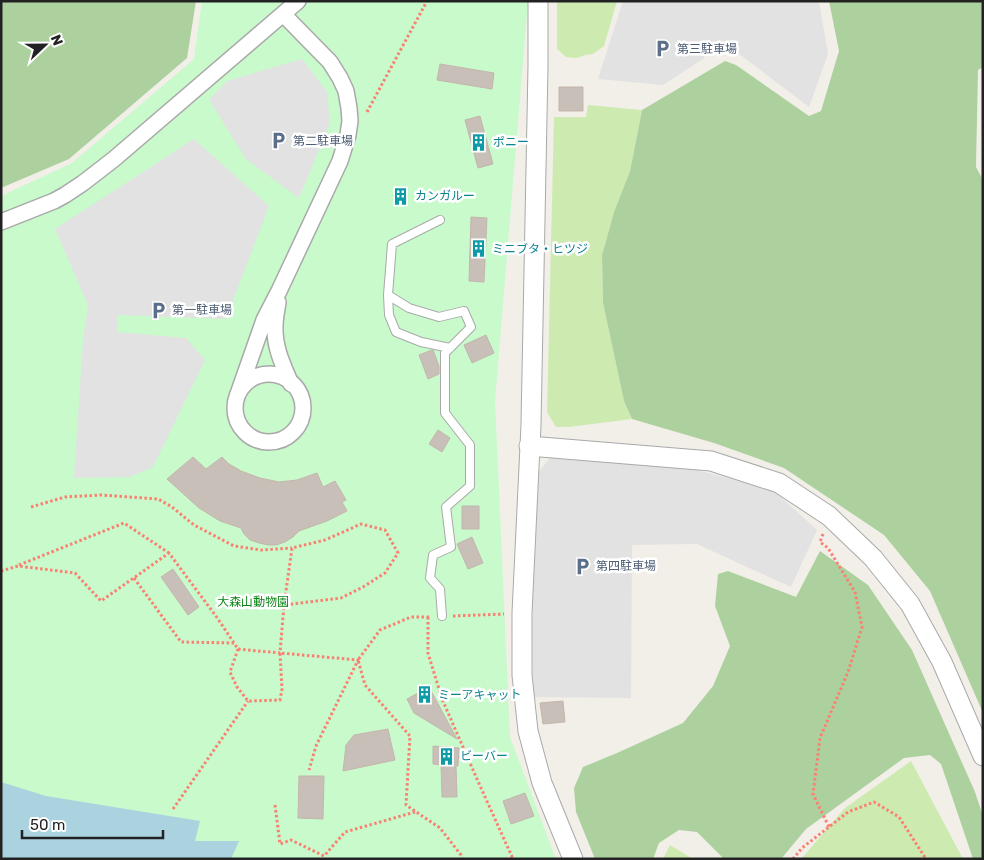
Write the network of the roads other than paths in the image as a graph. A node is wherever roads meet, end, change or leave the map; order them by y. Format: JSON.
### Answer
{"nodes":[{"id":1,"x":298,"y":1,"type":"edge"},
{"id":2,"x":538,"y":1,"type":"edge"},
{"id":3,"x":283,"y":14,"type":"junction"},
{"id":4,"x":440,"y":220,"type":"dead end"},
{"id":5,"x":1,"y":222,"type":"edge"},
{"id":6,"x":279,"y":291,"type":"junction"},
{"id":7,"x":388,"y":295,"type":"junction"},
{"id":8,"x":450,"y":348,"type":"junction"},
{"id":9,"x":291,"y":384,"type":"junction"},
{"id":10,"x":238,"y":394,"type":"junction"},
{"id":11,"x":530,"y":446,"type":"junction"},
{"id":12,"x":442,"y":616,"type":"road end"},
{"id":13,"x":983,"y":756,"type":"edge"},
{"id":14,"x":573,"y":859,"type":"edge"}],
"edges":[{"from":1,"to":3,"type":"street"},
{"from":2,"to":11,"type":"street"},
{"from":3,"to":5,"type":"street"},
{"from":3,"to":6,"type":"street"},
{"from":4,"to":7,"type":"lane"},
{"from":6,"to":9,"type":"street"},
{"from":6,"to":10,"type":"street"},
{"from":7,"to":8,"type":"lane"},
{"from":7,"to":8,"type":"lane"},
{"from":8,"to":12,"type":"lane"},
{"from":9,"to":10,"type":"street"},
{"from":9,"to":10,"type":"street"},
{"from":11,"to":13,"type":"street"},
{"from":11,"to":14,"type":"street"}]}
